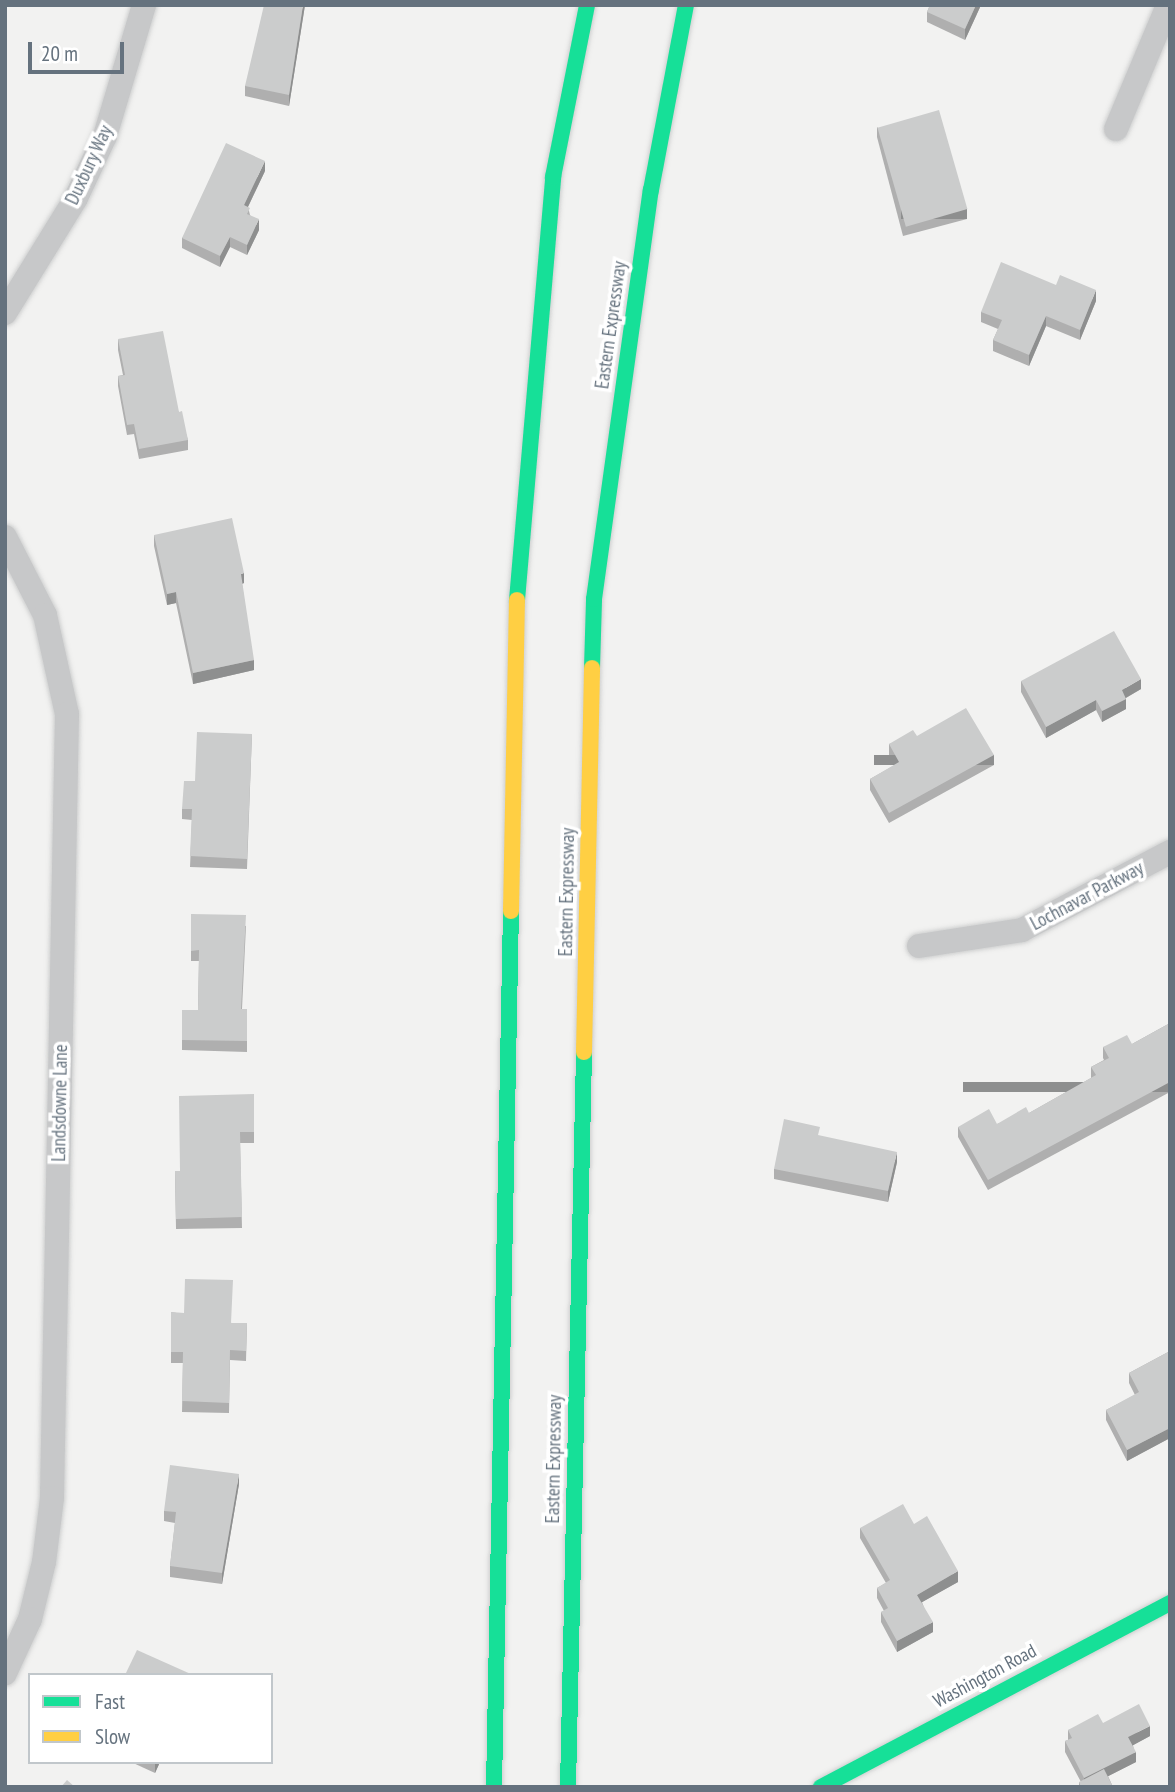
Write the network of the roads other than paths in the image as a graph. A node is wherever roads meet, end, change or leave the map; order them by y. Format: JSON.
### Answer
{"nodes":[{"id":1,"x":144,"y":5,"type":"edge"},
{"id":2,"x":587,"y":5,"type":"edge"},
{"id":3,"x":685,"y":5,"type":"edge"},
{"id":4,"x":1168,"y":5,"type":"edge"},
{"id":5,"x":1116,"y":129,"type":"dead end"},
{"id":6,"x":5,"y":313,"type":"edge"},
{"id":7,"x":5,"y":537,"type":"edge"},
{"id":8,"x":1170,"y":852,"type":"edge"},
{"id":9,"x":919,"y":946,"type":"dead end"},
{"id":10,"x":1170,"y":1603,"type":"edge"},
{"id":11,"x":5,"y":1673,"type":"edge"},
{"id":12,"x":494,"y":1787,"type":"edge"},
{"id":13,"x":568,"y":1787,"type":"edge"},
{"id":14,"x":821,"y":1787,"type":"edge"}],
"edges":[{"from":1,"to":6,"type":"street","name":"Duxbury Way"},
{"from":2,"to":12,"type":"main road"},
{"from":3,"to":13,"type":"main road","name":"Eastern Expressway"},
{"from":4,"to":5,"type":"street"},
{"from":7,"to":11,"type":"street","name":"Landsdowne Lane"},
{"from":8,"to":9,"type":"street","name":"Lochnavar Parkway"},
{"from":10,"to":14,"type":"main road","name":"Washington Road"}]}
